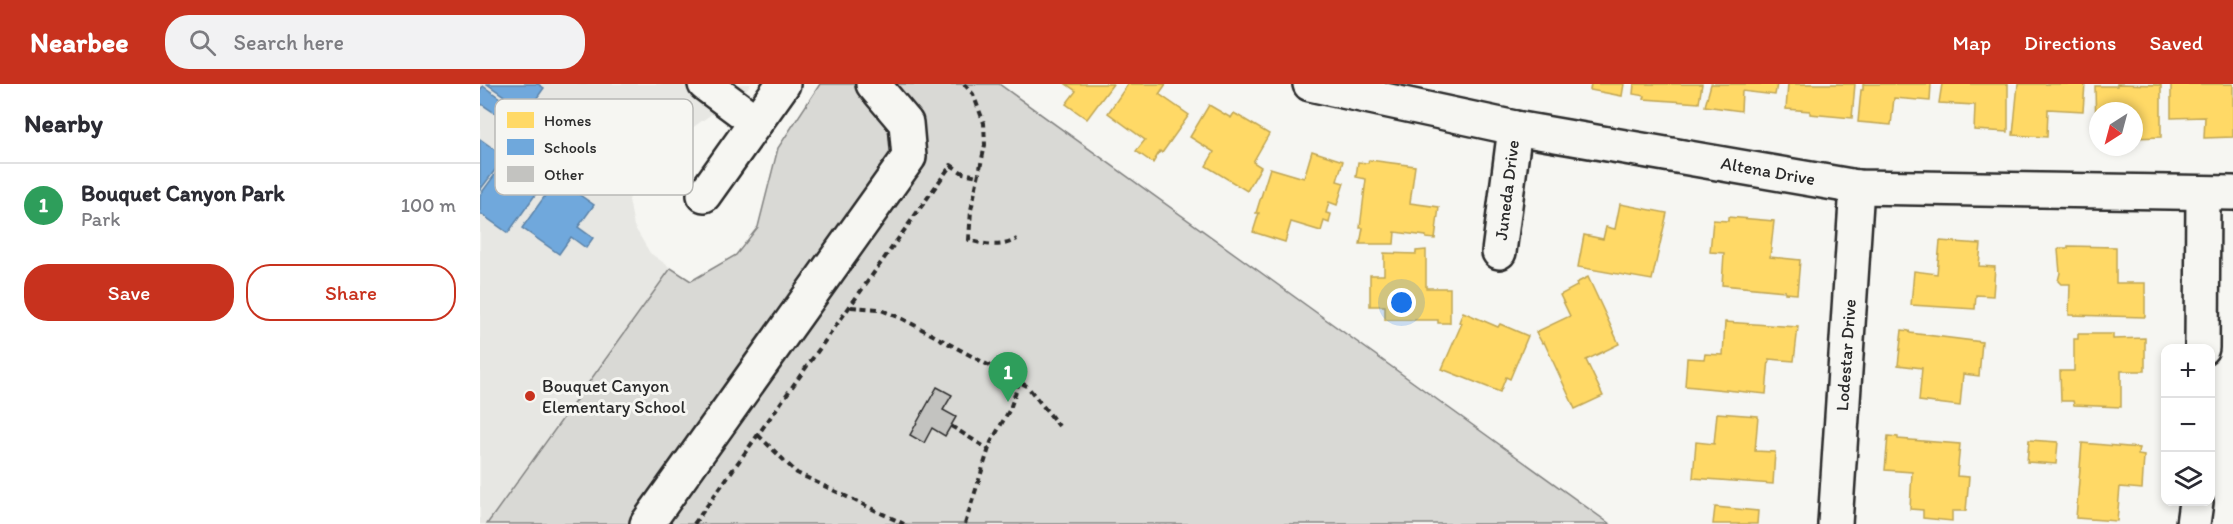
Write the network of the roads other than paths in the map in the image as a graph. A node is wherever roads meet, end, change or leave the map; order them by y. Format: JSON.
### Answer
{"nodes":[{"id":1,"x":705,"y":84,"type":"edge"},
{"id":2,"x":783,"y":84,"type":"edge"},
{"id":3,"x":873,"y":84,"type":"edge"},
{"id":4,"x":1311,"y":84,"type":"edge"},
{"id":5,"x":756,"y":122,"type":"junction"},
{"id":6,"x":1515,"y":128,"type":"junction"},
{"id":7,"x":1857,"y":187,"type":"junction"},
{"id":8,"x":2218,"y":193,"type":"edge"},
{"id":9,"x":704,"y":195,"type":"dead end"},
{"id":10,"x":1499,"y":252,"type":"dead end"},
{"id":11,"x":2202,"y":344,"type":"edge"},
{"id":12,"x":2195,"y":506,"type":"edge"},
{"id":13,"x":647,"y":524,"type":"edge"},
{"id":14,"x":1835,"y":524,"type":"edge"},
{"id":15,"x":2193,"y":524,"type":"edge"}],
"edges":[{"from":1,"to":5,"type":"street"},
{"from":2,"to":5,"type":"street"},
{"from":3,"to":13,"type":"street"},
{"from":4,"to":6,"type":"street","name":"Altena Drive"},
{"from":5,"to":9,"type":"street"},
{"from":6,"to":7,"type":"street","name":"Altena Drive"},
{"from":6,"to":10,"type":"street","name":"Juneda Drive"},
{"from":7,"to":8,"type":"street","name":"Altena Drive"},
{"from":7,"to":14,"type":"street","name":"Lodestar Drive"},
{"from":8,"to":11,"type":"street"},
{"from":12,"to":15,"type":"street"}]}
